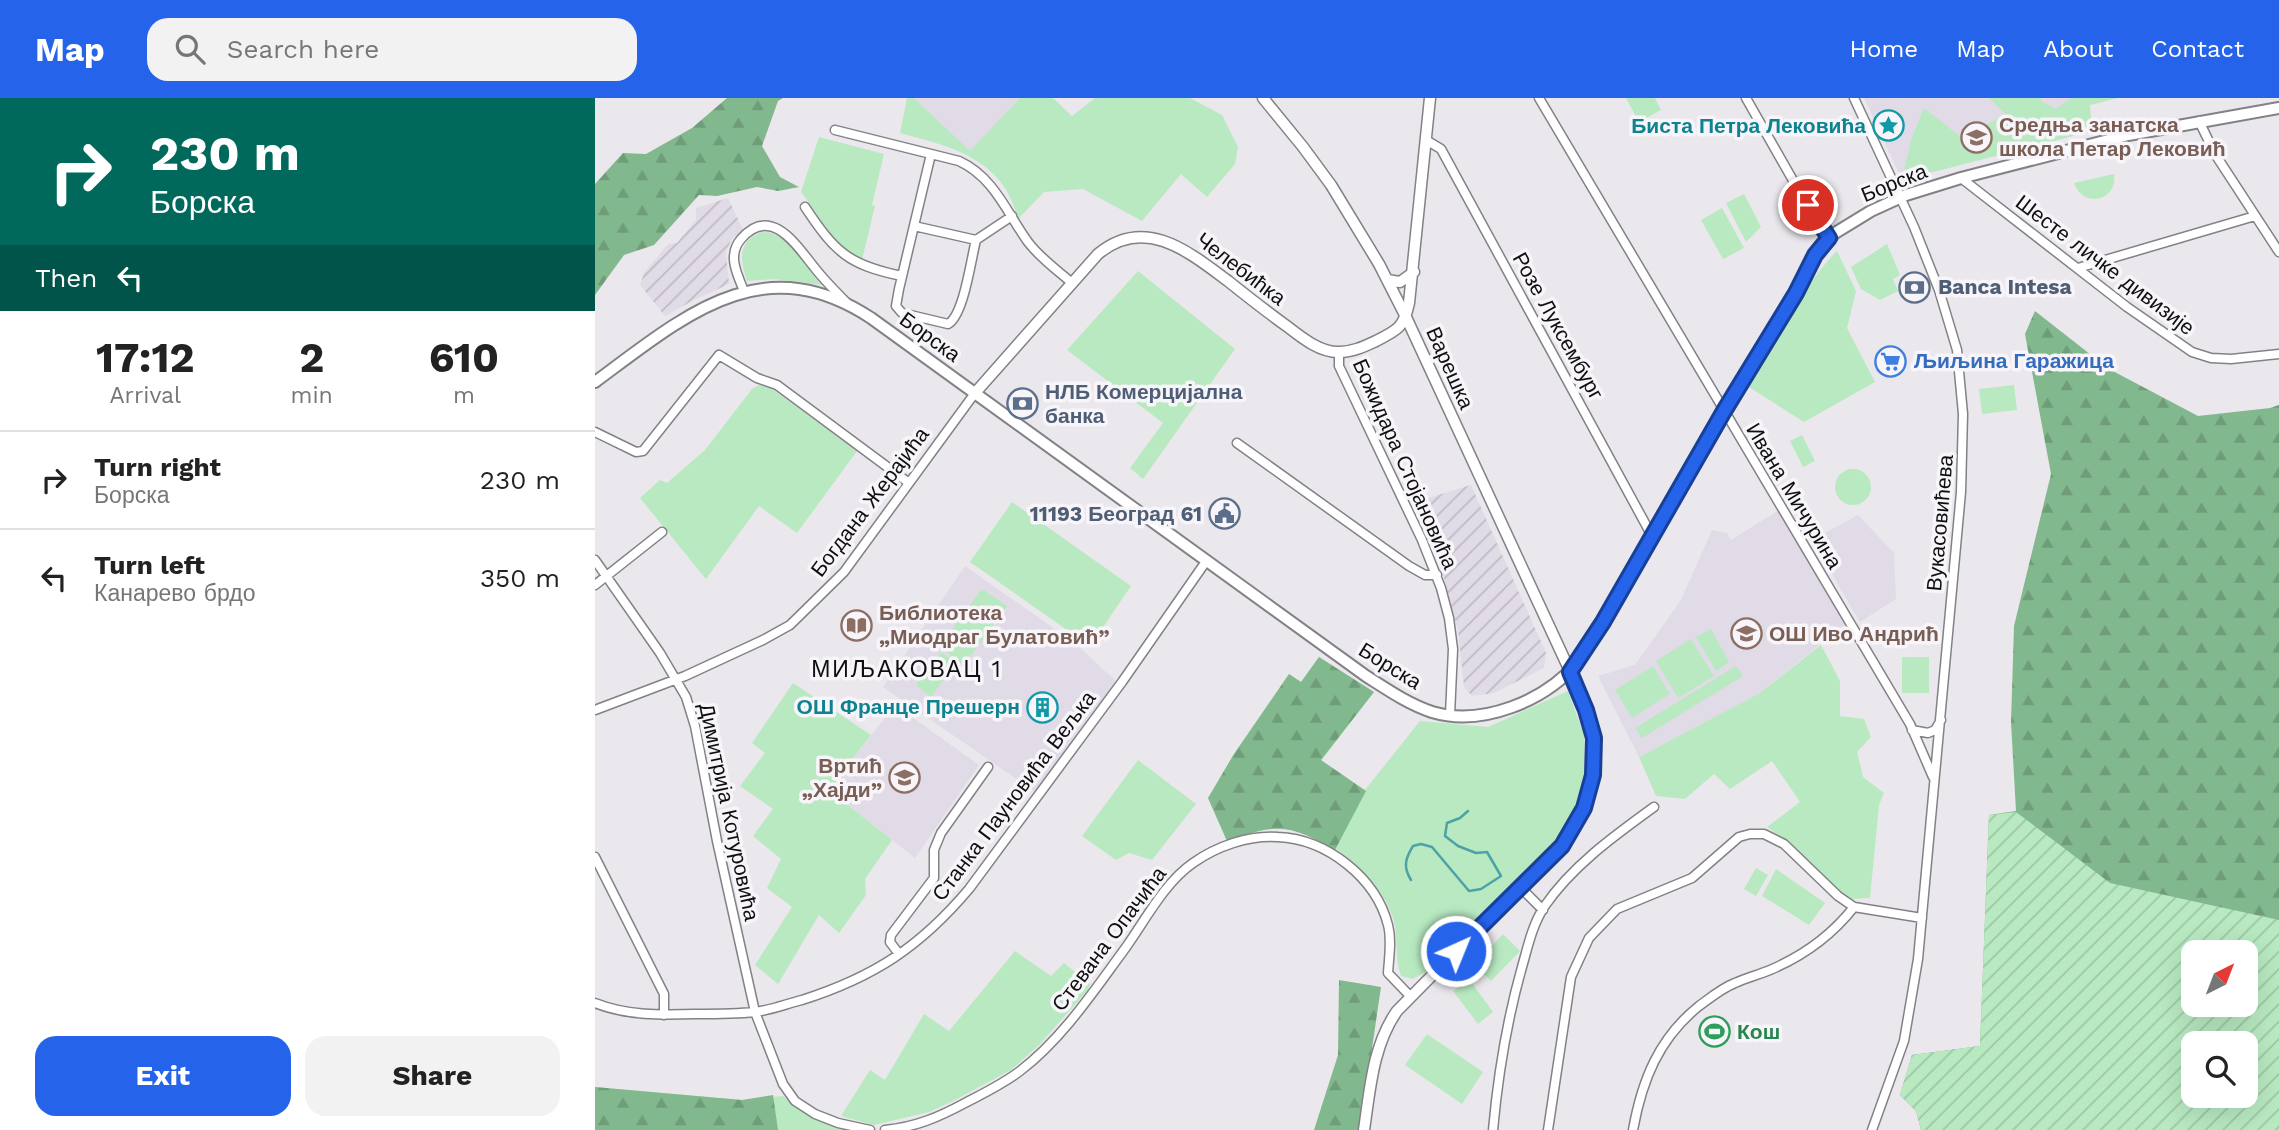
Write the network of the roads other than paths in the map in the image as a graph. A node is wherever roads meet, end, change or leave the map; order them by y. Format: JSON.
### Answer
{"nodes":[{"id":1,"x":1263,"y":98,"type":"edge"},
{"id":2,"x":1429,"y":98,"type":"edge"},
{"id":3,"x":1539,"y":98,"type":"edge"},
{"id":4,"x":1746,"y":98,"type":"edge"},
{"id":5,"x":1854,"y":98,"type":"edge"},
{"id":6,"x":2279,"y":108,"type":"edge"},
{"id":7,"x":2199,"y":121,"type":"junction"},
{"id":8,"x":835,"y":130,"type":"dead end"},
{"id":9,"x":1426,"y":140,"type":"junction"},
{"id":10,"x":931,"y":154,"type":"junction"},
{"id":11,"x":1961,"y":178,"type":"junction"},
{"id":12,"x":1900,"y":198,"type":"junction"},
{"id":13,"x":805,"y":207,"type":"dead end"},
{"id":14,"x":1012,"y":216,"type":"junction"},
{"id":15,"x":2255,"y":216,"type":"junction"},
{"id":16,"x":914,"y":226,"type":"junction"},
{"id":17,"x":1829,"y":238,"type":"junction"},
{"id":18,"x":976,"y":240,"type":"junction"},
{"id":19,"x":2279,"y":252,"type":"edge"},
{"id":20,"x":2078,"y":268,"type":"junction"},
{"id":21,"x":1414,"y":272,"type":"junction"},
{"id":22,"x":902,"y":276,"type":"junction"},
{"id":23,"x":1387,"y":280,"type":"junction"},
{"id":24,"x":1072,"y":283,"type":"junction"},
{"id":25,"x":744,"y":291,"type":"junction"},
{"id":26,"x":848,"y":304,"type":"junction"},
{"id":27,"x":1406,"y":317,"type":"junction"},
{"id":28,"x":1339,"y":352,"type":"junction"},
{"id":29,"x":2279,"y":354,"type":"edge"},
{"id":30,"x":595,"y":382,"type":"edge"},
{"id":31,"x":975,"y":393,"type":"junction"},
{"id":32,"x":1724,"y":411,"type":"junction"},
{"id":33,"x":595,"y":432,"type":"edge"},
{"id":34,"x":1237,"y":443,"type":"dead end"},
{"id":35,"x":909,"y":483,"type":"junction"},
{"id":36,"x":662,"y":532,"type":"dead end"},
{"id":37,"x":1652,"y":536,"type":"junction"},
{"id":38,"x":595,"y":560,"type":"edge"},
{"id":39,"x":1207,"y":560,"type":"junction"},
{"id":40,"x":1437,"y":575,"type":"junction"},
{"id":41,"x":606,"y":576,"type":"junction"},
{"id":42,"x":595,"y":585,"type":"edge"},
{"id":43,"x":1570,"y":672,"type":"junction"},
{"id":44,"x":677,"y":679,"type":"junction"},
{"id":45,"x":595,"y":710,"type":"edge"},
{"id":46,"x":1450,"y":715,"type":"junction"},
{"id":47,"x":1942,"y":719,"type":"junction"},
{"id":48,"x":1912,"y":730,"type":"junction"},
{"id":49,"x":988,"y":767,"type":"dead end"},
{"id":50,"x":1933,"y":777,"type":"junction"},
{"id":51,"x":1654,"y":807,"type":"dead end"},
{"id":52,"x":595,"y":857,"type":"edge"},
{"id":53,"x":1520,"y":887,"type":"junction"},
{"id":54,"x":1854,"y":907,"type":"junction"},
{"id":55,"x":1543,"y":909,"type":"junction"},
{"id":56,"x":1921,"y":918,"type":"junction"},
{"id":57,"x":899,"y":954,"type":"junction"},
{"id":58,"x":1411,"y":997,"type":"junction"},
{"id":59,"x":595,"y":1003,"type":"edge"},
{"id":60,"x":755,"y":1012,"type":"junction"},
{"id":61,"x":664,"y":1015,"type":"junction"},
{"id":62,"x":870,"y":1130,"type":"edge"},
{"id":63,"x":885,"y":1130,"type":"edge"},
{"id":64,"x":1364,"y":1130,"type":"edge"},
{"id":65,"x":1493,"y":1130,"type":"edge"},
{"id":66,"x":1548,"y":1130,"type":"edge"},
{"id":67,"x":1633,"y":1130,"type":"edge"},
{"id":68,"x":1872,"y":1130,"type":"edge"}],
"edges":[{"from":1,"to":23,"type":"street","name":"Варешка"},
{"from":2,"to":9,"type":"street"},
{"from":3,"to":32,"type":"street","name":"Ивана Мичурина"},
{"from":4,"to":17,"type":"street"},
{"from":5,"to":12,"type":"street","name":"Вукасовићева"},
{"from":6,"to":7,"type":"main road","name":"Борска"},
{"from":7,"to":11,"type":"main road","name":"Борска"},
{"from":7,"to":15,"type":"street"},
{"from":8,"to":10,"type":"street"},
{"from":9,"to":21,"type":"street"},
{"from":9,"to":37,"type":"street","name":"Розе Луксембург"},
{"from":10,"to":14,"type":"street"},
{"from":10,"to":16,"type":"street","name":"Борска"},
{"from":11,"to":12,"type":"main road","name":"Борска"},
{"from":11,"to":20,"type":"street","name":"Шесте личке дивизије"},
{"from":12,"to":17,"type":"main road","name":"Борска"},
{"from":12,"to":47,"type":"street","name":"Вукасовићева"},
{"from":13,"to":22,"type":"street","name":"Борска"},
{"from":14,"to":18,"type":"street"},
{"from":14,"to":24,"type":"street"},
{"from":15,"to":19,"type":"street"},
{"from":15,"to":20,"type":"street"},
{"from":16,"to":18,"type":"street"},
{"from":16,"to":22,"type":"street","name":"Борска"},
{"from":17,"to":32,"type":"main road","name":"Борска"},
{"from":18,"to":22,"type":"street","name":"Борска"},
{"from":20,"to":29,"type":"street","name":"Шесте личке дивизије"},
{"from":21,"to":23,"type":"street"},
{"from":21,"to":27,"type":"street"},
{"from":23,"to":27,"type":"street","name":"Варешка"},
{"from":24,"to":28,"type":"street","name":"Челебићка"},
{"from":24,"to":31,"type":"street","name":"Челебићка"},
{"from":25,"to":26,"type":"main road","name":"Борска"},
{"from":25,"to":26,"type":"street"},
{"from":25,"to":30,"type":"main road","name":"Борска"},
{"from":26,"to":31,"type":"main road","name":"Борска"},
{"from":27,"to":28,"type":"street"},
{"from":27,"to":43,"type":"street","name":"Варешка"},
{"from":28,"to":40,"type":"street","name":"Божидара Стојановића"},
{"from":31,"to":35,"type":"street","name":"Богдана Жерајића"},
{"from":31,"to":39,"type":"main road","name":"Борска"},
{"from":32,"to":37,"type":"main road","name":"Борска"},
{"from":32,"to":48,"type":"street","name":"Ивана Мичурина"},
{"from":33,"to":35,"type":"street"},
{"from":34,"to":40,"type":"street"},
{"from":35,"to":44,"type":"street","name":"Богдана Жерајића"},
{"from":36,"to":41,"type":"street"},
{"from":37,"to":43,"type":"main road","name":"Борска"},
{"from":38,"to":41,"type":"street","name":"Димитрија Котуровића"},
{"from":39,"to":46,"type":"main road","name":"Борска"},
{"from":39,"to":57,"type":"street","name":"Станка Пауновића Вељка"},
{"from":40,"to":46,"type":"street","name":"Божидара Стојановића"},
{"from":41,"to":42,"type":"street"},
{"from":41,"to":44,"type":"street","name":"Димитрија Котуровића"},
{"from":43,"to":46,"type":"main road","name":"Борска"},
{"from":43,"to":53,"type":"street","name":"Варешка"},
{"from":44,"to":45,"type":"street","name":"Богдана Жерајића"},
{"from":44,"to":60,"type":"street","name":"Димитрија Котуровића"},
{"from":47,"to":48,"type":"street"},
{"from":47,"to":50,"type":"street","name":"Вукасовићева"},
{"from":48,"to":50,"type":"street","name":"Ивана Мичурина"},
{"from":49,"to":57,"type":"street"},
{"from":50,"to":56,"type":"street","name":"Вукасовићева"},
{"from":51,"to":55,"type":"street"},
{"from":52,"to":61,"type":"street"},
{"from":53,"to":55,"type":"street"},
{"from":53,"to":58,"type":"street","name":"Варешка"},
{"from":54,"to":56,"type":"street"},
{"from":54,"to":66,"type":"street"},
{"from":54,"to":67,"type":"street"},
{"from":55,"to":65,"type":"street"},
{"from":56,"to":68,"type":"street","name":"Вукасовићева"},
{"from":57,"to":60,"type":"street","name":"Станка Пауновића Вељка"},
{"from":58,"to":63,"type":"street","name":"Стевана Опачића"},
{"from":58,"to":64,"type":"street","name":"Варешка"},
{"from":59,"to":61,"type":"street","name":"Станка Пауновића Вељка"},
{"from":60,"to":61,"type":"street","name":"Станка Пауновића Вељка"},
{"from":60,"to":62,"type":"street"}]}
